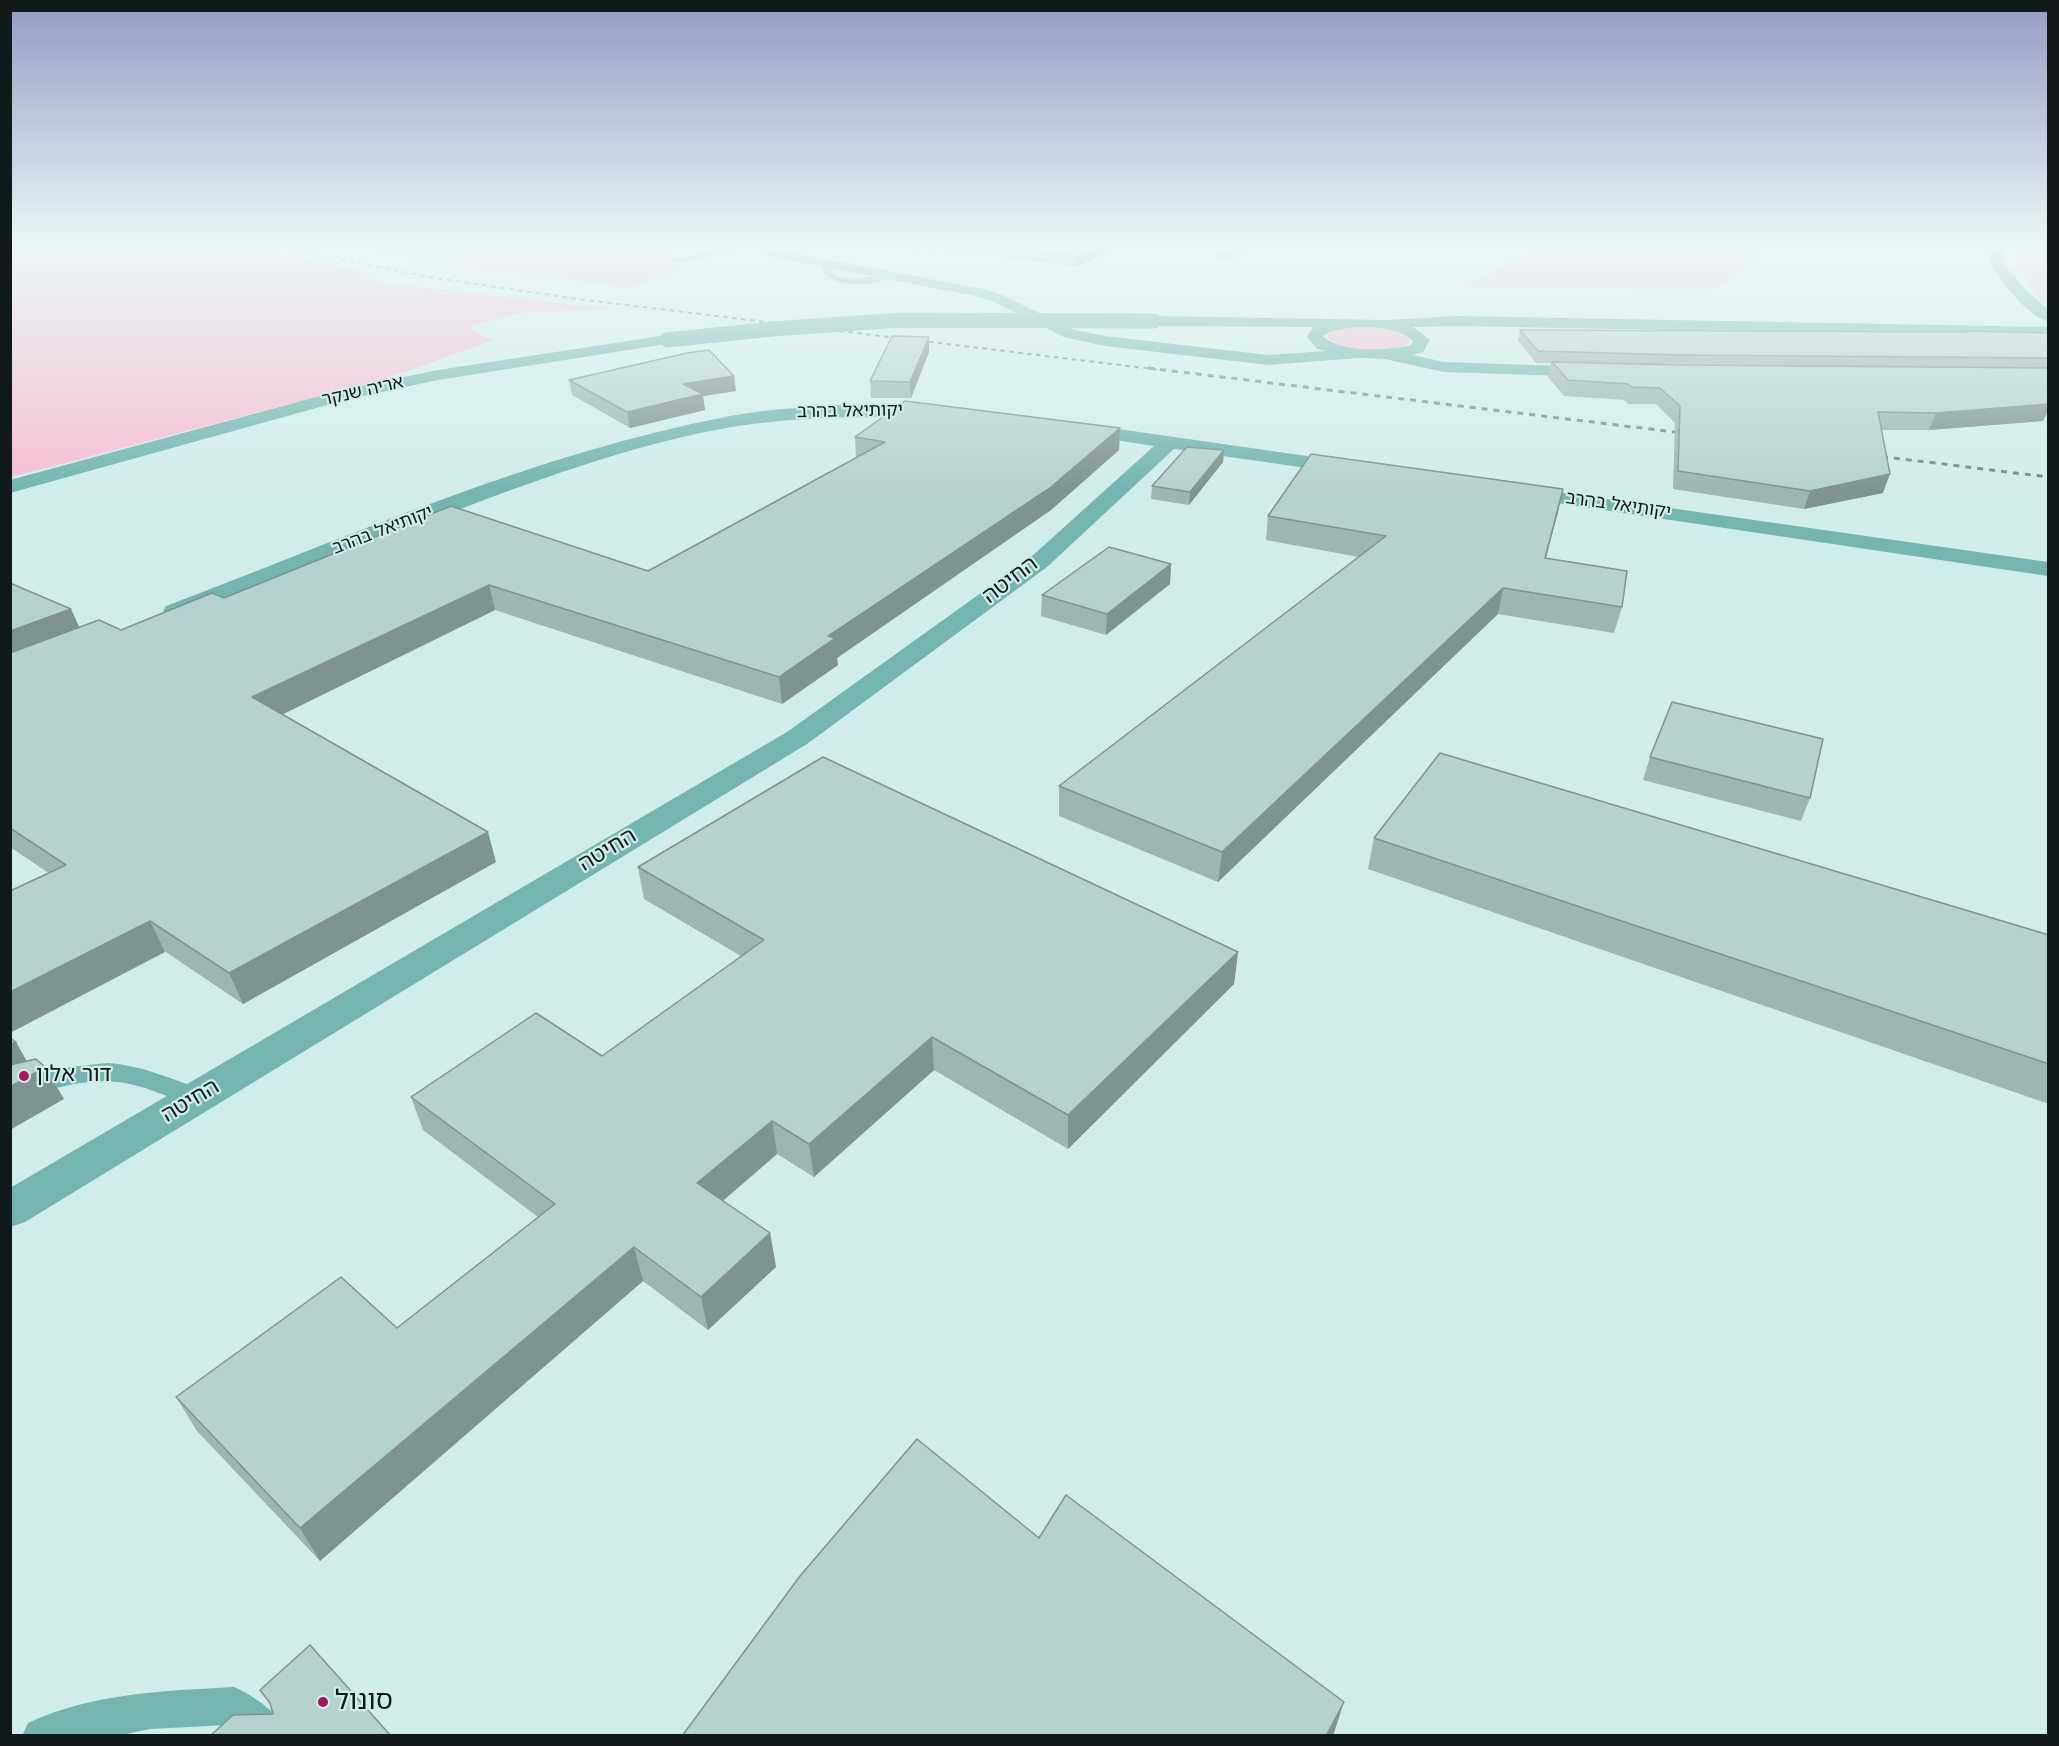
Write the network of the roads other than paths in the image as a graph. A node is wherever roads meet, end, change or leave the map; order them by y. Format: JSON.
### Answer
{"nodes":[{"id":1,"x":789,"y":327,"type":"edge"},
{"id":2,"x":1056,"y":327,"type":"edge"},
{"id":3,"x":1287,"y":327,"type":"edge"},
{"id":4,"x":1324,"y":327,"type":"edge"},
{"id":5,"x":1388,"y":327,"type":"edge"},
{"id":6,"x":1416,"y":327,"type":"edge"},
{"id":7,"x":1650,"y":327,"type":"edge"},
{"id":8,"x":2049,"y":332,"type":"edge"},
{"id":9,"x":1996,"y":338,"type":"junction"},
{"id":10,"x":2049,"y":339,"type":"edge"},
{"id":11,"x":1414,"y":340,"type":"junction"},
{"id":12,"x":1319,"y":341,"type":"junction"},
{"id":13,"x":1359,"y":353,"type":"junction"},
{"id":14,"x":1386,"y":354,"type":"junction"},
{"id":15,"x":1300,"y":359,"type":"junction"},
{"id":16,"x":1428,"y":364,"type":"junction"},
{"id":17,"x":1616,"y":372,"type":"edge"},
{"id":18,"x":958,"y":415,"type":"edge"},
{"id":19,"x":1058,"y":426,"type":"edge"},
{"id":20,"x":1170,"y":442,"type":"junction"},
{"id":21,"x":1372,"y":471,"type":"edge"},
{"id":22,"x":10,"y":487,"type":"edge"},
{"id":23,"x":1490,"y":488,"type":"edge"},
{"id":24,"x":2049,"y":568,"type":"edge"},
{"id":25,"x":154,"y":620,"type":"edge"},
{"id":26,"x":10,"y":1092,"type":"edge"},
{"id":27,"x":197,"y":1098,"type":"junction"},
{"id":28,"x":10,"y":1210,"type":"edge"},
{"id":29,"x":41,"y":1736,"type":"edge"},
{"id":30,"x":270,"y":1736,"type":"edge"}],
"edges":[{"from":1,"to":22,"type":"street","name":"אריה שנקר","bridge":true},
{"from":2,"to":15,"type":"street"},
{"from":3,"to":12,"type":"street","name":"אריה שנקר"},
{"from":4,"to":12,"type":"street"},
{"from":5,"to":11,"type":"street"},
{"from":6,"to":11,"type":"street"},
{"from":7,"to":9,"type":"street"},
{"from":8,"to":9,"type":"street"},
{"from":9,"to":10,"type":"lane"},
{"from":11,"to":14,"type":"street"},
{"from":11,"to":16,"type":"street"},
{"from":12,"to":13,"type":"street","name":"אריה שנקר"},
{"from":12,"to":15,"type":"street"},
{"from":13,"to":14,"type":"street"},
{"from":13,"to":15,"type":"street"},
{"from":14,"to":16,"type":"street"},
{"from":16,"to":17,"type":"street"},
{"from":18,"to":25,"type":"street","name":"יקותיאל בהרב"},
{"from":19,"to":20,"type":"street"},
{"from":20,"to":21,"type":"street"},
{"from":20,"to":27,"type":"street","name":"החיטה"},
{"from":23,"to":24,"type":"street","name":"יקותיאל בהרב"},
{"from":26,"to":27,"type":"lane"},
{"from":27,"to":28,"type":"street","name":"החיטה"},
{"from":29,"to":30,"type":"lane"}]}
